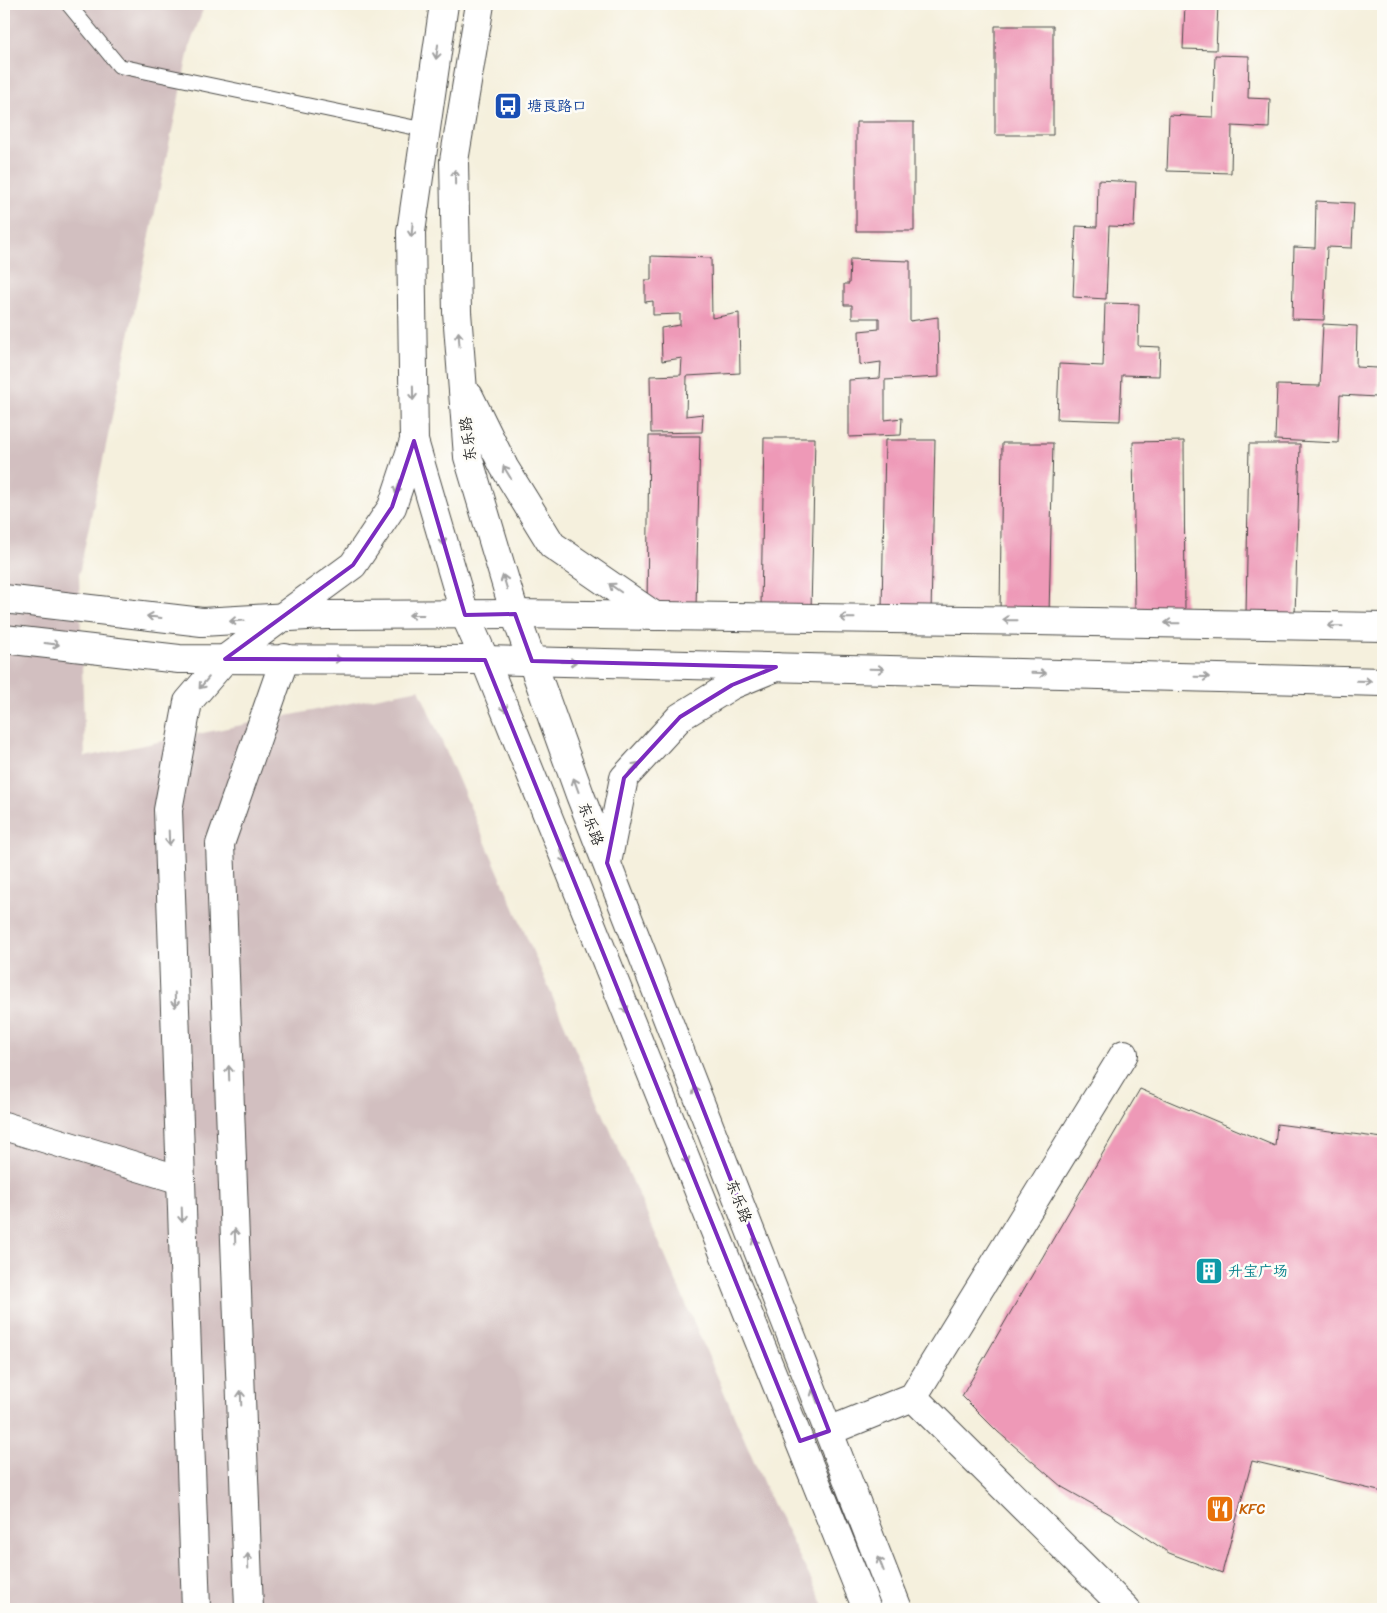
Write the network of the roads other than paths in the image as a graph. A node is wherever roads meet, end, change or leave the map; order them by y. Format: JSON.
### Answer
{"nodes":[{"id":1,"x":68,"y":4,"type":"edge"},
{"id":2,"x":444,"y":4,"type":"edge"},
{"id":3,"x":480,"y":4,"type":"edge"},
{"id":4,"x":426,"y":130,"type":"junction"},
{"id":5,"x":462,"y":383,"type":"junction"},
{"id":6,"x":414,"y":441,"type":"junction"},
{"id":7,"x":4,"y":599,"type":"edge"},
{"id":8,"x":515,"y":614,"type":"junction"},
{"id":9,"x":465,"y":615,"type":"junction"},
{"id":10,"x":655,"y":616,"type":"junction"},
{"id":11,"x":281,"y":619,"type":"junction"},
{"id":12,"x":1383,"y":627,"type":"edge"},
{"id":13,"x":4,"y":639,"type":"edge"},
{"id":14,"x":225,"y":658,"type":"junction"},
{"id":15,"x":285,"y":658,"type":"junction"},
{"id":16,"x":485,"y":660,"type":"junction"},
{"id":17,"x":532,"y":661,"type":"junction"},
{"id":18,"x":776,"y":667,"type":"junction"},
{"id":19,"x":1383,"y":682,"type":"edge"},
{"id":20,"x":607,"y":863,"type":"junction"},
{"id":21,"x":1124,"y":1054,"type":"dead end"},
{"id":22,"x":4,"y":1126,"type":"edge"},
{"id":23,"x":181,"y":1180,"type":"junction"},
{"id":24,"x":913,"y":1397,"type":"junction"},
{"id":25,"x":828,"y":1431,"type":"junction"},
{"id":26,"x":800,"y":1441,"type":"junction"},
{"id":27,"x":196,"y":1609,"type":"edge"},
{"id":28,"x":249,"y":1609,"type":"edge"},
{"id":29,"x":867,"y":1609,"type":"edge"},
{"id":30,"x":898,"y":1609,"type":"edge"},
{"id":31,"x":1126,"y":1609,"type":"edge"}],
"edges":[{"from":1,"to":4,"type":"lane"},
{"from":2,"to":4,"type":"main road","one_way":true},
{"from":5,"to":3,"type":"main road","name":"东乐路","one_way":true},
{"from":4,"to":6,"type":"main road","one_way":true},
{"from":8,"to":5,"type":"main road","name":"东乐路","one_way":true},
{"from":10,"to":5,"type":"main road","one_way":true},
{"from":6,"to":9,"type":"main road","one_way":true},
{"from":6,"to":11,"type":"main road","one_way":true},
{"from":11,"to":7,"type":"main road","one_way":true},
{"from":8,"to":9,"type":"main road"},
{"from":8,"to":10,"type":"main road"},
{"from":8,"to":17,"type":"main road","name":"东乐路"},
{"from":9,"to":11,"type":"main road","one_way":true},
{"from":9,"to":16,"type":"main road"},
{"from":12,"to":10,"type":"main road","one_way":true},
{"from":11,"to":14,"type":"main road"},
{"from":13,"to":14,"type":"main road","one_way":true},
{"from":14,"to":15,"type":"main road"},
{"from":14,"to":23,"type":"main road","one_way":true},
{"from":15,"to":16,"type":"main road","one_way":true},
{"from":28,"to":15,"type":"main road","one_way":true},
{"from":16,"to":17,"type":"main road"},
{"from":16,"to":26,"type":"main road","one_way":true},
{"from":17,"to":18,"type":"main road","one_way":true},
{"from":20,"to":17,"type":"main road","name":"东乐路","one_way":true},
{"from":18,"to":19,"type":"main road","one_way":true},
{"from":20,"to":18,"type":"main road","one_way":true},
{"from":25,"to":20,"type":"main road","name":"东乐路","one_way":true},
{"from":21,"to":24,"type":"main road"},
{"from":22,"to":23,"type":"main road"},
{"from":23,"to":27,"type":"main road","one_way":true},
{"from":24,"to":25,"type":"main road"},
{"from":24,"to":31,"type":"main road"},
{"from":25,"to":26,"type":"main road"},
{"from":30,"to":25,"type":"main road","name":"东乐路","one_way":true},
{"from":26,"to":29,"type":"main road"}]}
